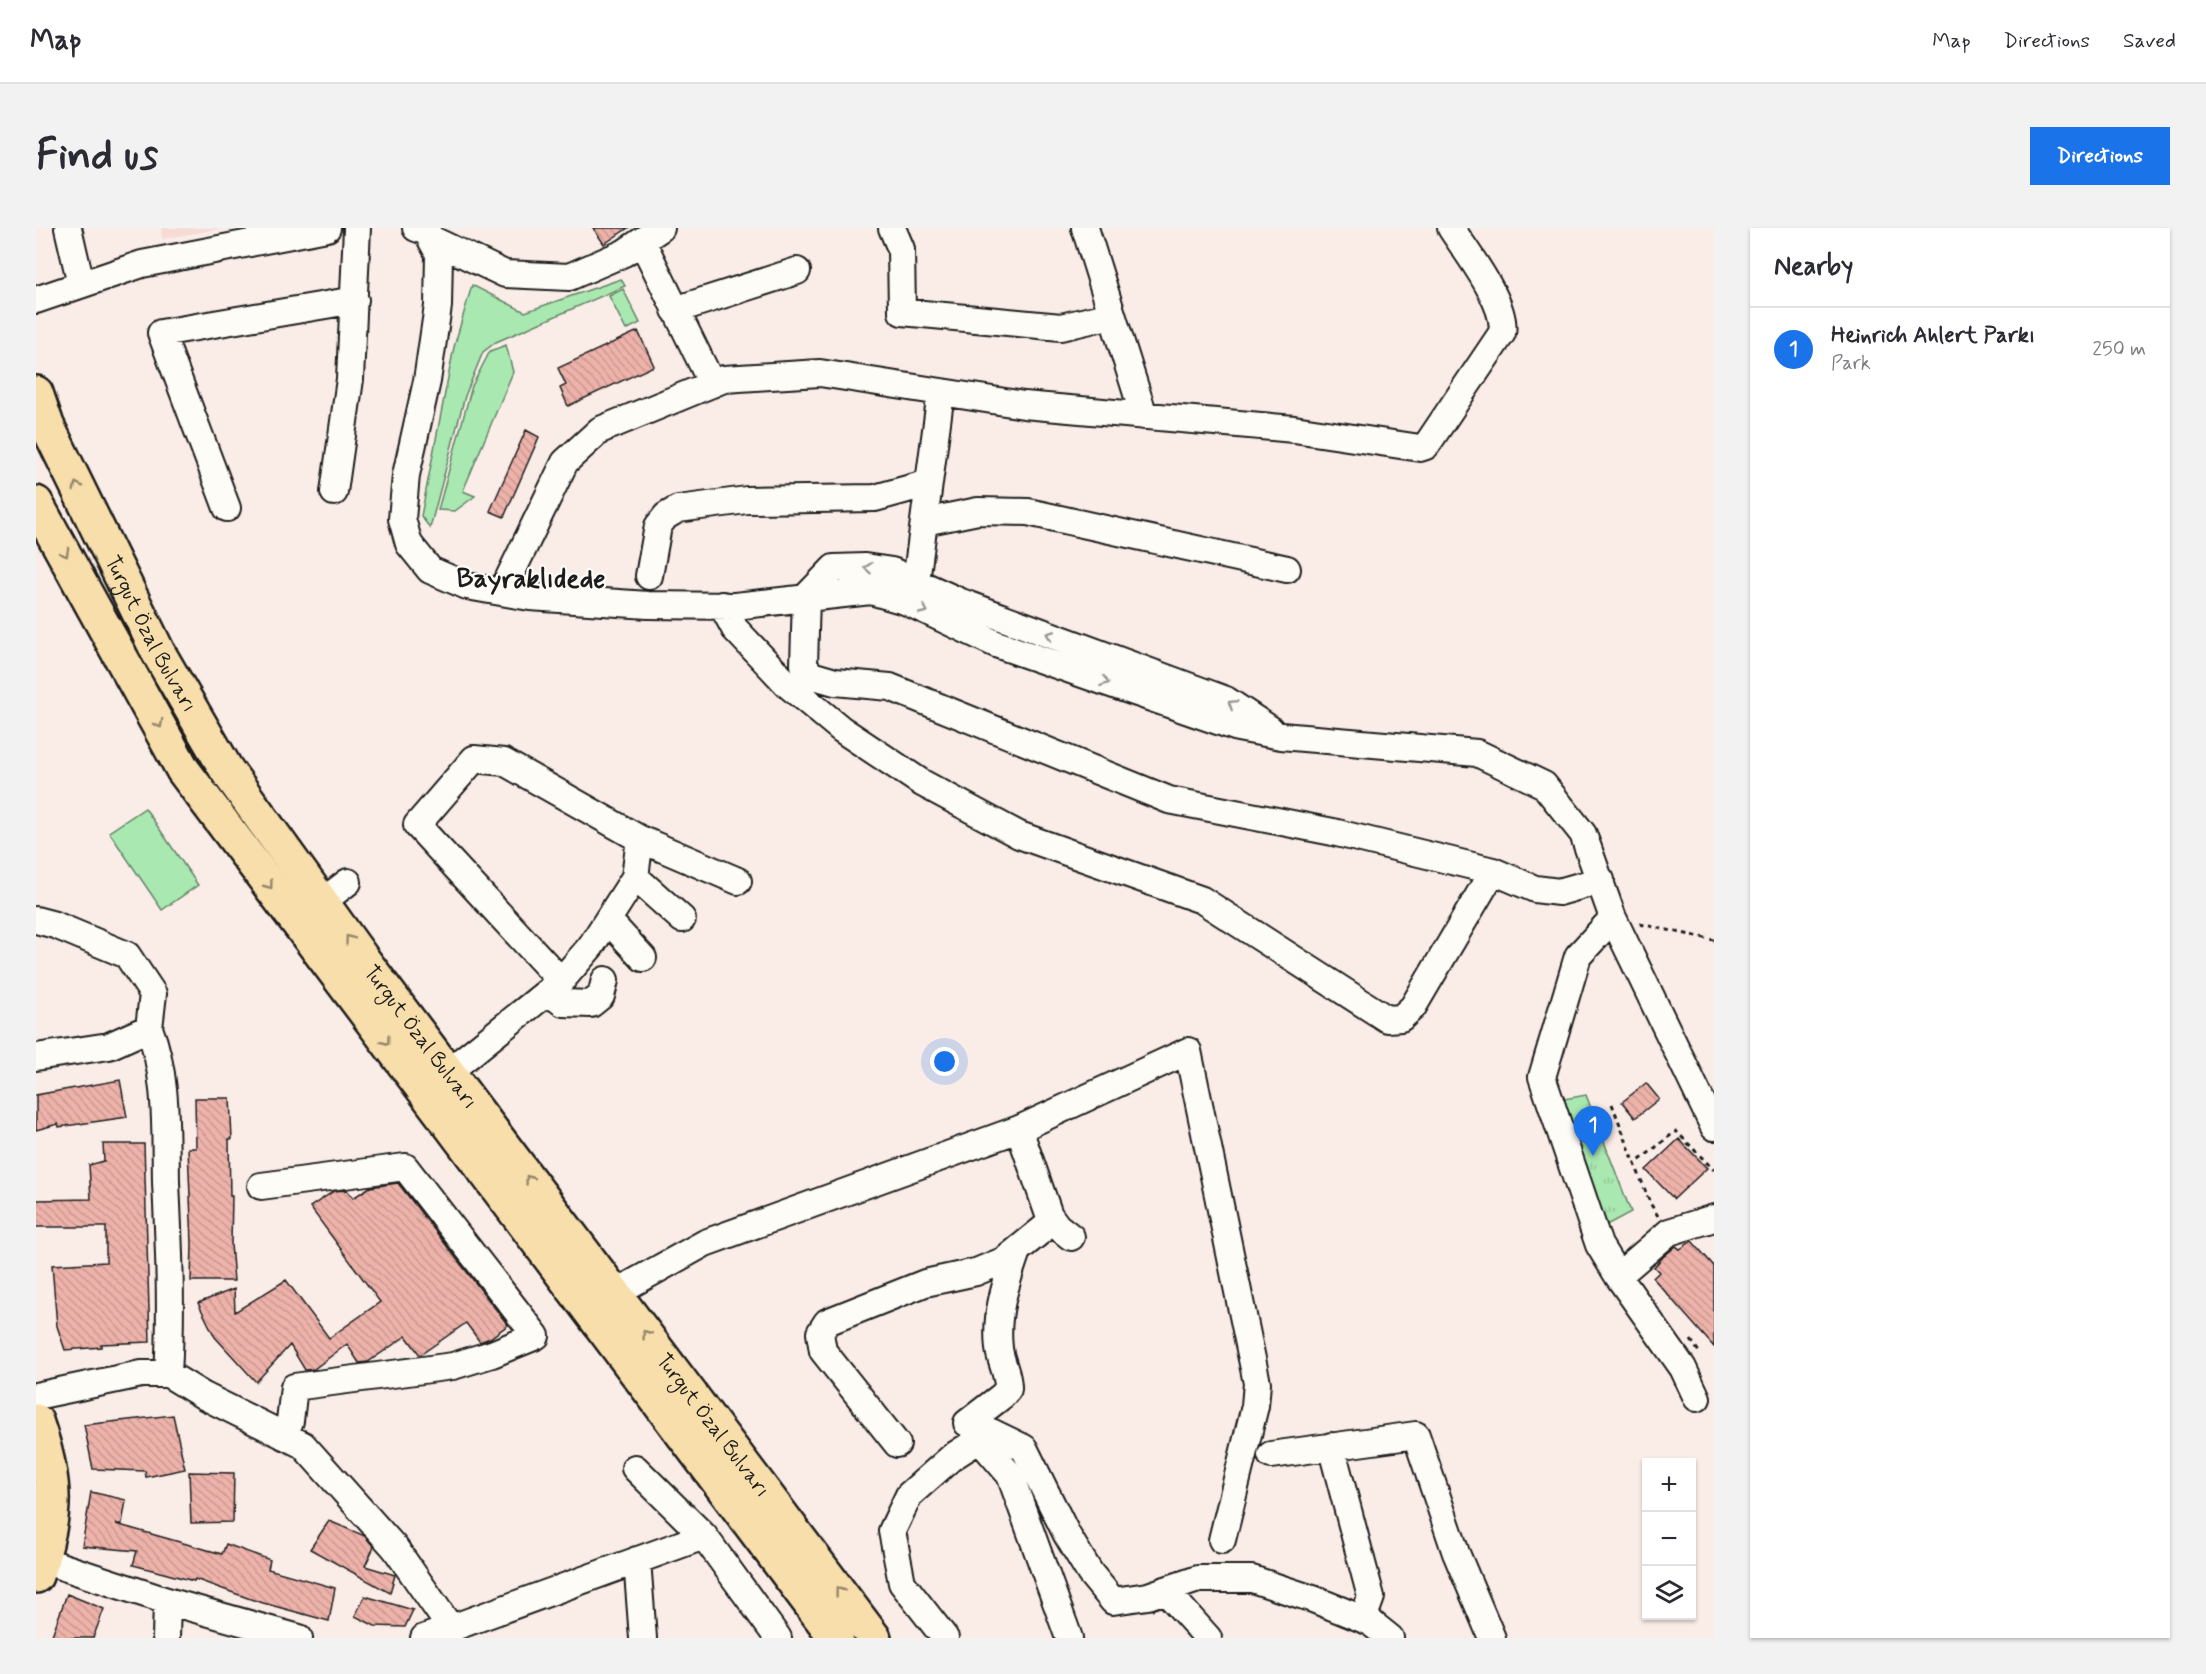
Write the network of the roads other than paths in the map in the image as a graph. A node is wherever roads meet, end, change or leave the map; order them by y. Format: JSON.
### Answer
{"nodes":[{"id":1,"x":68,"y":228,"type":"edge"},
{"id":2,"x":327,"y":228,"type":"edge"},
{"id":3,"x":357,"y":228,"type":"edge"},
{"id":4,"x":892,"y":228,"type":"edge"},
{"id":5,"x":1084,"y":228,"type":"edge"},
{"id":6,"x":1451,"y":228,"type":"edge"},
{"id":7,"x":423,"y":234,"type":"edge"},
{"id":8,"x":651,"y":235,"type":"edge"},
{"id":9,"x":797,"y":271,"type":"dead end"},
{"id":10,"x":81,"y":284,"type":"junction"},
{"id":11,"x":36,"y":300,"type":"edge"},
{"id":12,"x":355,"y":300,"type":"junction"},
{"id":13,"x":675,"y":310,"type":"junction"},
{"id":14,"x":1112,"y":315,"type":"junction"},
{"id":15,"x":711,"y":384,"type":"junction"},
{"id":16,"x":941,"y":392,"type":"junction"},
{"id":17,"x":36,"y":393,"type":"edge"},
{"id":18,"x":1144,"y":416,"type":"junction"},
{"id":19,"x":929,"y":483,"type":"junction"},
{"id":20,"x":334,"y":492,"type":"dead end"},
{"id":21,"x":36,"y":502,"type":"edge"},
{"id":22,"x":227,"y":508,"type":"dead end"},
{"id":23,"x":924,"y":522,"type":"junction"},
{"id":24,"x":1287,"y":568,"type":"dead end"},
{"id":25,"x":649,"y":576,"type":"dead end"},
{"id":26,"x":916,"y":582,"type":"junction"},
{"id":27,"x":502,"y":592,"type":"junction"},
{"id":28,"x":806,"y":597,"type":"junction"},
{"id":29,"x":722,"y":605,"type":"junction"},
{"id":30,"x":1281,"y":736,"type":"junction"},
{"id":31,"x":640,"y":839,"type":"junction"},
{"id":32,"x":1493,"y":871,"type":"junction"},
{"id":33,"x":635,"y":877,"type":"junction"},
{"id":34,"x":1600,"y":880,"type":"junction"},
{"id":35,"x":738,"y":881,"type":"dead end"},
{"id":36,"x":348,"y":882,"type":"dead end"},
{"id":37,"x":322,"y":902,"type":"junction"},
{"id":38,"x":1613,"y":918,"type":"junction"},
{"id":39,"x":682,"y":919,"type":"dead end"},
{"id":40,"x":36,"y":920,"type":"edge"},
{"id":41,"x":608,"y":920,"type":"junction"},
{"id":42,"x":643,"y":958,"type":"dead end"},
{"id":43,"x":605,"y":980,"type":"dead end"},
{"id":44,"x":555,"y":986,"type":"junction"},
{"id":45,"x":149,"y":1028,"type":"junction"},
{"id":46,"x":36,"y":1057,"type":"edge"},
{"id":47,"x":448,"y":1072,"type":"junction"},
{"id":48,"x":1714,"y":1127,"type":"edge"},
{"id":49,"x":1019,"y":1129,"type":"junction"},
{"id":50,"x":261,"y":1186,"type":"dead end"},
{"id":51,"x":1714,"y":1218,"type":"edge"},
{"id":52,"x":1017,"y":1251,"type":"junction"},
{"id":53,"x":1618,"y":1276,"type":"junction"},
{"id":54,"x":615,"y":1293,"type":"junction"},
{"id":55,"x":168,"y":1374,"type":"junction"},
{"id":56,"x":36,"y":1396,"type":"edge"},
{"id":57,"x":1697,"y":1398,"type":"dead end"},
{"id":58,"x":36,"y":1421,"type":"edge"},
{"id":59,"x":973,"y":1431,"type":"junction"},
{"id":60,"x":284,"y":1436,"type":"junction"},
{"id":61,"x":897,"y":1444,"type":"dead end"},
{"id":62,"x":1331,"y":1446,"type":"junction"},
{"id":63,"x":1271,"y":1455,"type":"dead end"},
{"id":64,"x":635,"y":1468,"type":"dead end"},
{"id":65,"x":44,"y":1522,"type":"edge"},
{"id":66,"x":704,"y":1536,"type":"junction"},
{"id":67,"x":1222,"y":1540,"type":"dead end"},
{"id":68,"x":638,"y":1560,"type":"junction"},
{"id":69,"x":38,"y":1565,"type":"edge"},
{"id":70,"x":1165,"y":1590,"type":"junction"},
{"id":71,"x":167,"y":1601,"type":"junction"},
{"id":72,"x":1363,"y":1620,"type":"junction"},
{"id":73,"x":464,"y":1631,"type":"edge"},
{"id":74,"x":166,"y":1638,"type":"edge"},
{"id":75,"x":299,"y":1638,"type":"edge"},
{"id":76,"x":424,"y":1638,"type":"edge"},
{"id":77,"x":643,"y":1638,"type":"edge"},
{"id":78,"x":778,"y":1638,"type":"edge"},
{"id":79,"x":836,"y":1638,"type":"edge"},
{"id":80,"x":874,"y":1638,"type":"edge"},
{"id":81,"x":945,"y":1638,"type":"edge"},
{"id":82,"x":1069,"y":1638,"type":"edge"},
{"id":83,"x":1208,"y":1638,"type":"edge"},
{"id":84,"x":1390,"y":1638,"type":"edge"},
{"id":85,"x":1491,"y":1638,"type":"edge"}],
"edges":[{"from":1,"to":10,"type":"street"},
{"from":2,"to":10,"type":"street"},
{"from":3,"to":12,"type":"street"},
{"from":4,"to":14,"type":"street"},
{"from":5,"to":14,"type":"street"},
{"from":6,"to":18,"type":"street"},
{"from":7,"to":8,"type":"street"},
{"from":7,"to":27,"type":"street"},
{"from":8,"to":13,"type":"street"},
{"from":9,"to":13,"type":"street"},
{"from":10,"to":11,"type":"street"},
{"from":12,"to":20,"type":"street"},
{"from":12,"to":22,"type":"street"},
{"from":13,"to":15,"type":"street"},
{"from":14,"to":18,"type":"street"},
{"from":15,"to":16,"type":"street"},
{"from":15,"to":27,"type":"street"},
{"from":16,"to":18,"type":"street"},
{"from":16,"to":19,"type":"street"},
{"from":37,"to":17,"type":"main road","name":"Turgut Özal Bulvarı","one_way":true},
{"from":19,"to":23,"type":"street"},
{"from":19,"to":25,"type":"street"},
{"from":21,"to":79,"type":"main road","name":"Turgut Özal Bulvarı","one_way":true},
{"from":23,"to":24,"type":"street"},
{"from":23,"to":26,"type":"street"},
{"from":26,"to":28,"type":"street","one_way":true},
{"from":30,"to":26,"type":"street","one_way":true},
{"from":27,"to":29,"type":"street"},
{"from":28,"to":29,"type":"street"},
{"from":28,"to":30,"type":"street","one_way":true},
{"from":28,"to":32,"type":"street"},
{"from":29,"to":32,"type":"street"},
{"from":30,"to":34,"type":"street"},
{"from":31,"to":33,"type":"street"},
{"from":31,"to":35,"type":"street"},
{"from":31,"to":44,"type":"street"},
{"from":32,"to":34,"type":"street"},
{"from":33,"to":39,"type":"street"},
{"from":33,"to":41,"type":"street"},
{"from":34,"to":38,"type":"street"},
{"from":36,"to":37,"type":"street"},
{"from":47,"to":37,"type":"main road","name":"Turgut Özal Bulvarı","one_way":true},
{"from":38,"to":48,"type":"street"},
{"from":38,"to":53,"type":"street"},
{"from":40,"to":45,"type":"street"},
{"from":41,"to":42,"type":"street"},
{"from":41,"to":44,"type":"street"},
{"from":43,"to":44,"type":"street"},
{"from":44,"to":47,"type":"street"},
{"from":45,"to":46,"type":"street"},
{"from":45,"to":55,"type":"street"},
{"from":54,"to":47,"type":"main road","name":"Turgut Özal Bulvarı","one_way":true},
{"from":49,"to":52,"type":"street"},
{"from":49,"to":54,"type":"street"},
{"from":49,"to":67,"type":"street"},
{"from":50,"to":60,"type":"street"},
{"from":51,"to":53,"type":"street"},
{"from":52,"to":59,"type":"street"},
{"from":52,"to":61,"type":"street"},
{"from":53,"to":57,"type":"street"},
{"from":80,"to":54,"type":"main road","name":"Turgut Özal Bulvarı","one_way":true},
{"from":55,"to":56,"type":"street"},
{"from":55,"to":60,"type":"street"},
{"from":58,"to":65,"type":"main road"},
{"from":59,"to":70,"type":"street"},
{"from":59,"to":81,"type":"street"},
{"from":59,"to":82,"type":"street"},
{"from":60,"to":73,"type":"street"},
{"from":62,"to":63,"type":"street"},
{"from":62,"to":72,"type":"street"},
{"from":62,"to":85,"type":"street"},
{"from":64,"to":66,"type":"street"},
{"from":65,"to":69,"type":"main road"},
{"from":66,"to":68,"type":"street"},
{"from":66,"to":78,"type":"street"},
{"from":68,"to":73,"type":"street"},
{"from":68,"to":77,"type":"street"},
{"from":69,"to":71,"type":"street"},
{"from":70,"to":72,"type":"street"},
{"from":70,"to":83,"type":"street"},
{"from":71,"to":74,"type":"street"},
{"from":71,"to":75,"type":"street"},
{"from":72,"to":84,"type":"street"},
{"from":73,"to":76,"type":"street"}]}
